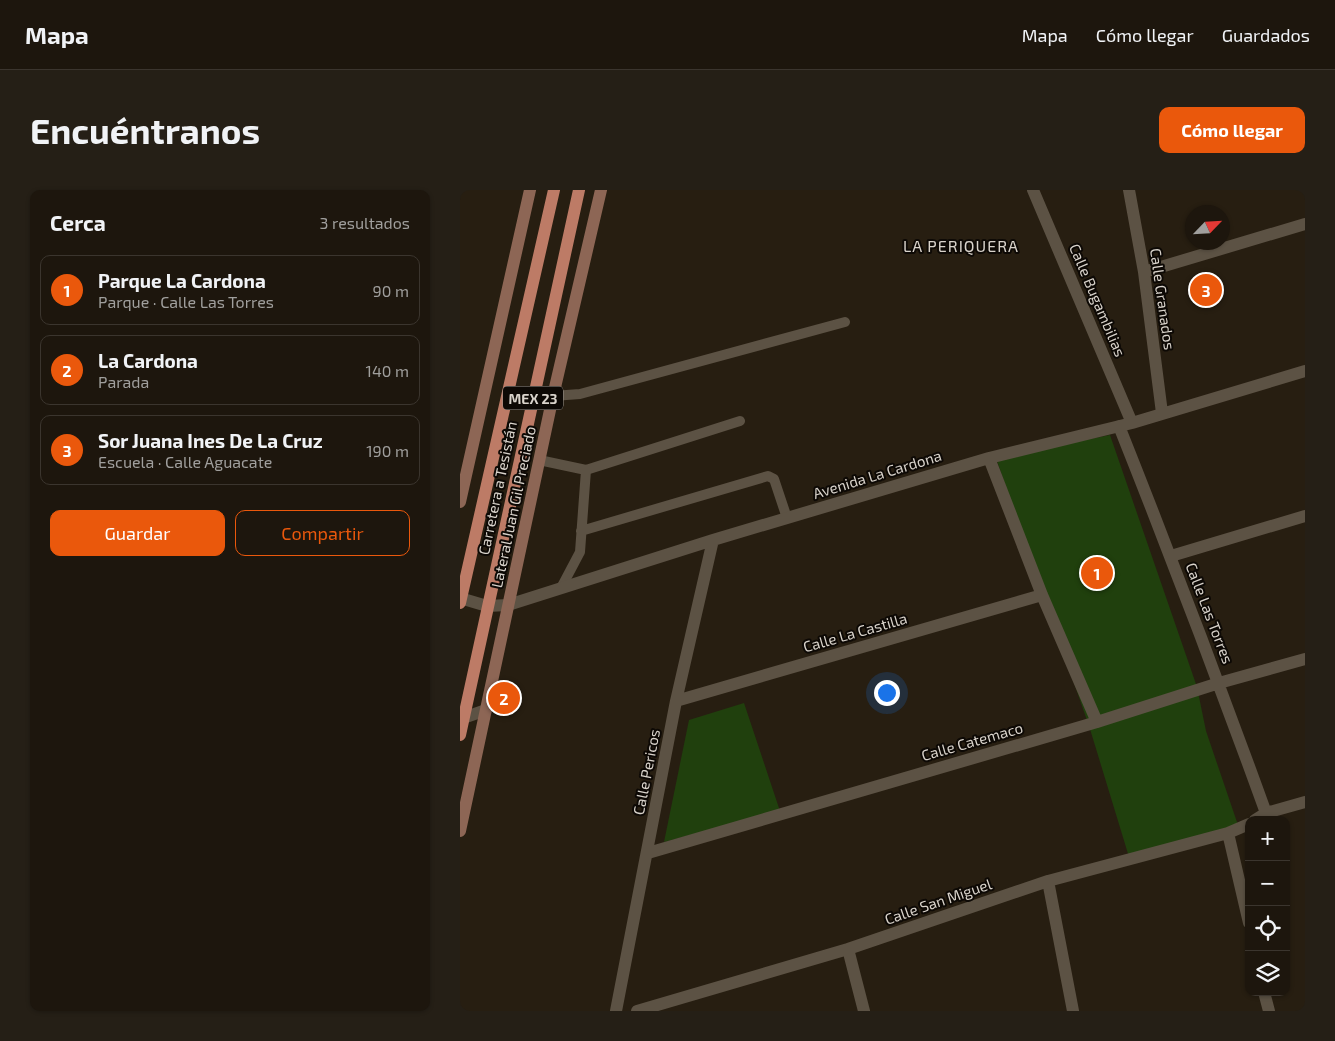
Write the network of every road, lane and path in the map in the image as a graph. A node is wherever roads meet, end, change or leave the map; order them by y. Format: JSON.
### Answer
{"nodes":[{"id":1,"x":530,"y":190,"type":"edge"},
{"id":2,"x":554,"y":190,"type":"edge"},
{"id":3,"x":580,"y":190,"type":"edge"},
{"id":4,"x":601,"y":190,"type":"edge"},
{"id":5,"x":1033,"y":190,"type":"edge"},
{"id":6,"x":1129,"y":190,"type":"edge"},
{"id":7,"x":1305,"y":224,"type":"edge"},
{"id":8,"x":1144,"y":272,"type":"junction"},
{"id":9,"x":845,"y":322,"type":"dead end"},
{"id":10,"x":1305,"y":371,"type":"edge"},
{"id":11,"x":553,"y":396,"type":"junction"},
{"id":12,"x":1162,"y":413,"type":"junction"},
{"id":13,"x":740,"y":421,"type":"dead end"},
{"id":14,"x":1132,"y":422,"type":"junction"},
{"id":15,"x":1119,"y":426,"type":"junction"},
{"id":16,"x":989,"y":458,"type":"junction"},
{"id":17,"x":539,"y":460,"type":"junction"},
{"id":18,"x":586,"y":470,"type":"junction"},
{"id":19,"x":460,"y":502,"type":"edge"},
{"id":20,"x":1305,"y":516,"type":"edge"},
{"id":21,"x":787,"y":518,"type":"junction"},
{"id":22,"x":581,"y":531,"type":"junction"},
{"id":23,"x":713,"y":540,"type":"junction"},
{"id":24,"x":1171,"y":556,"type":"junction"},
{"id":25,"x":561,"y":588,"type":"junction"},
{"id":26,"x":1042,"y":595,"type":"junction"},
{"id":27,"x":460,"y":600,"type":"edge"},
{"id":28,"x":508,"y":605,"type":"junction"},
{"id":29,"x":487,"y":606,"type":"junction"},
{"id":30,"x":1305,"y":659,"type":"edge"},
{"id":31,"x":1219,"y":683,"type":"junction"},
{"id":32,"x":676,"y":701,"type":"junction"},
{"id":33,"x":486,"y":710,"type":"junction"},
{"id":34,"x":462,"y":718,"type":"edge"},
{"id":35,"x":1097,"y":722,"type":"junction"},
{"id":36,"x":460,"y":735,"type":"edge"},
{"id":37,"x":1305,"y":802,"type":"edge"},
{"id":38,"x":1261,"y":816,"type":"edge"},
{"id":39,"x":1245,"y":826,"type":"edge"},
{"id":40,"x":460,"y":832,"type":"edge"},
{"id":41,"x":1228,"y":833,"type":"junction"},
{"id":42,"x":648,"y":853,"type":"junction"},
{"id":43,"x":1048,"y":881,"type":"junction"},
{"id":44,"x":1245,"y":907,"type":"edge"},
{"id":45,"x":848,"y":949,"type":"junction"},
{"id":46,"x":1265,"y":996,"type":"edge"},
{"id":47,"x":616,"y":1011,"type":"edge"},
{"id":48,"x":638,"y":1011,"type":"edge"},
{"id":49,"x":864,"y":1011,"type":"edge"},
{"id":50,"x":1073,"y":1011,"type":"edge"},
{"id":51,"x":1269,"y":1011,"type":"edge"}],
"edges":[{"from":1,"to":19,"type":"main road"},
{"from":2,"to":27,"type":"main road","name":"Carretera a Tesistán","number":"MEX 23"},
{"from":3,"to":29,"type":"main road","name":"Carretera a Tesistán","number":"MEX 23"},
{"from":4,"to":11,"type":"main road","name":"Lateral Juan Gil Preciado"},
{"from":5,"to":14,"type":"street","name":"Calle Bugambilias"},
{"from":6,"to":8,"type":"street","name":"Calle Granados"},
{"from":7,"to":8,"type":"street"},
{"from":8,"to":12,"type":"street","name":"Calle Granados"},
{"from":9,"to":11,"type":"lane"},
{"from":10,"to":12,"type":"street","name":"Avenida La Cardona"},
{"from":11,"to":17,"type":"main road","name":"Lateral Juan Gil Preciado"},
{"from":12,"to":14,"type":"street","name":"Avenida La Cardona"},
{"from":13,"to":18,"type":"lane"},
{"from":14,"to":15,"type":"street","name":"Avenida La Cardona"},
{"from":15,"to":16,"type":"street","name":"Avenida La Cardona"},
{"from":15,"to":24,"type":"street","name":"Calle Las Torres"},
{"from":16,"to":21,"type":"street","name":"Avenida La Cardona"},
{"from":16,"to":26,"type":"street"},
{"from":17,"to":18,"type":"lane"},
{"from":17,"to":28,"type":"main road","name":"Lateral Juan Gil Preciado"},
{"from":18,"to":22,"type":"lane"},
{"from":20,"to":24,"type":"street"},
{"from":21,"to":22,"type":"lane"},
{"from":21,"to":23,"type":"street","name":"Avenida La Cardona"},
{"from":22,"to":25,"type":"lane"},
{"from":23,"to":25,"type":"street","name":"Avenida La Cardona"},
{"from":23,"to":32,"type":"street","name":"Calle Pericos"},
{"from":24,"to":31,"type":"street","name":"Calle Las Torres"},
{"from":25,"to":28,"type":"street","name":"Avenida La Cardona"},
{"from":26,"to":32,"type":"street","name":"Calle La Castilla"},
{"from":26,"to":35,"type":"street"},
{"from":27,"to":29,"type":"street","name":"Avenida La Cardona"},
{"from":28,"to":29,"type":"street","name":"Avenida La Cardona"},
{"from":28,"to":33,"type":"main road","name":"Lateral Juan Gil Preciado"},
{"from":29,"to":34,"type":"main road","name":"Carretera a Tesistán","number":"MEX 23"},
{"from":30,"to":31,"type":"street","name":"Calle Catemaco"},
{"from":31,"to":35,"type":"street","name":"Calle Catemaco"},
{"from":31,"to":38,"type":"street","name":"Calle Las Torres"},
{"from":32,"to":42,"type":"street","name":"Calle Pericos"},
{"from":33,"to":34,"type":"street"},
{"from":33,"to":40,"type":"main road","name":"Lateral Juan Gil Preciado"},
{"from":34,"to":36,"type":"main road","name":"Carretera a Tesistán","number":"MEX 23"},
{"from":35,"to":42,"type":"street","name":"Calle Catemaco"},
{"from":37,"to":38,"type":"street"},
{"from":39,"to":41,"type":"street","name":"Calle San Miguel"},
{"from":41,"to":43,"type":"street","name":"Calle San Miguel"},
{"from":41,"to":44,"type":"street"},
{"from":42,"to":47,"type":"street","name":"Calle Pericos"},
{"from":43,"to":45,"type":"street","name":"Calle San Miguel"},
{"from":43,"to":50,"type":"street"},
{"from":45,"to":48,"type":"street","name":"Calle San Miguel"},
{"from":45,"to":49,"type":"street"},
{"from":46,"to":51,"type":"street"}]}
